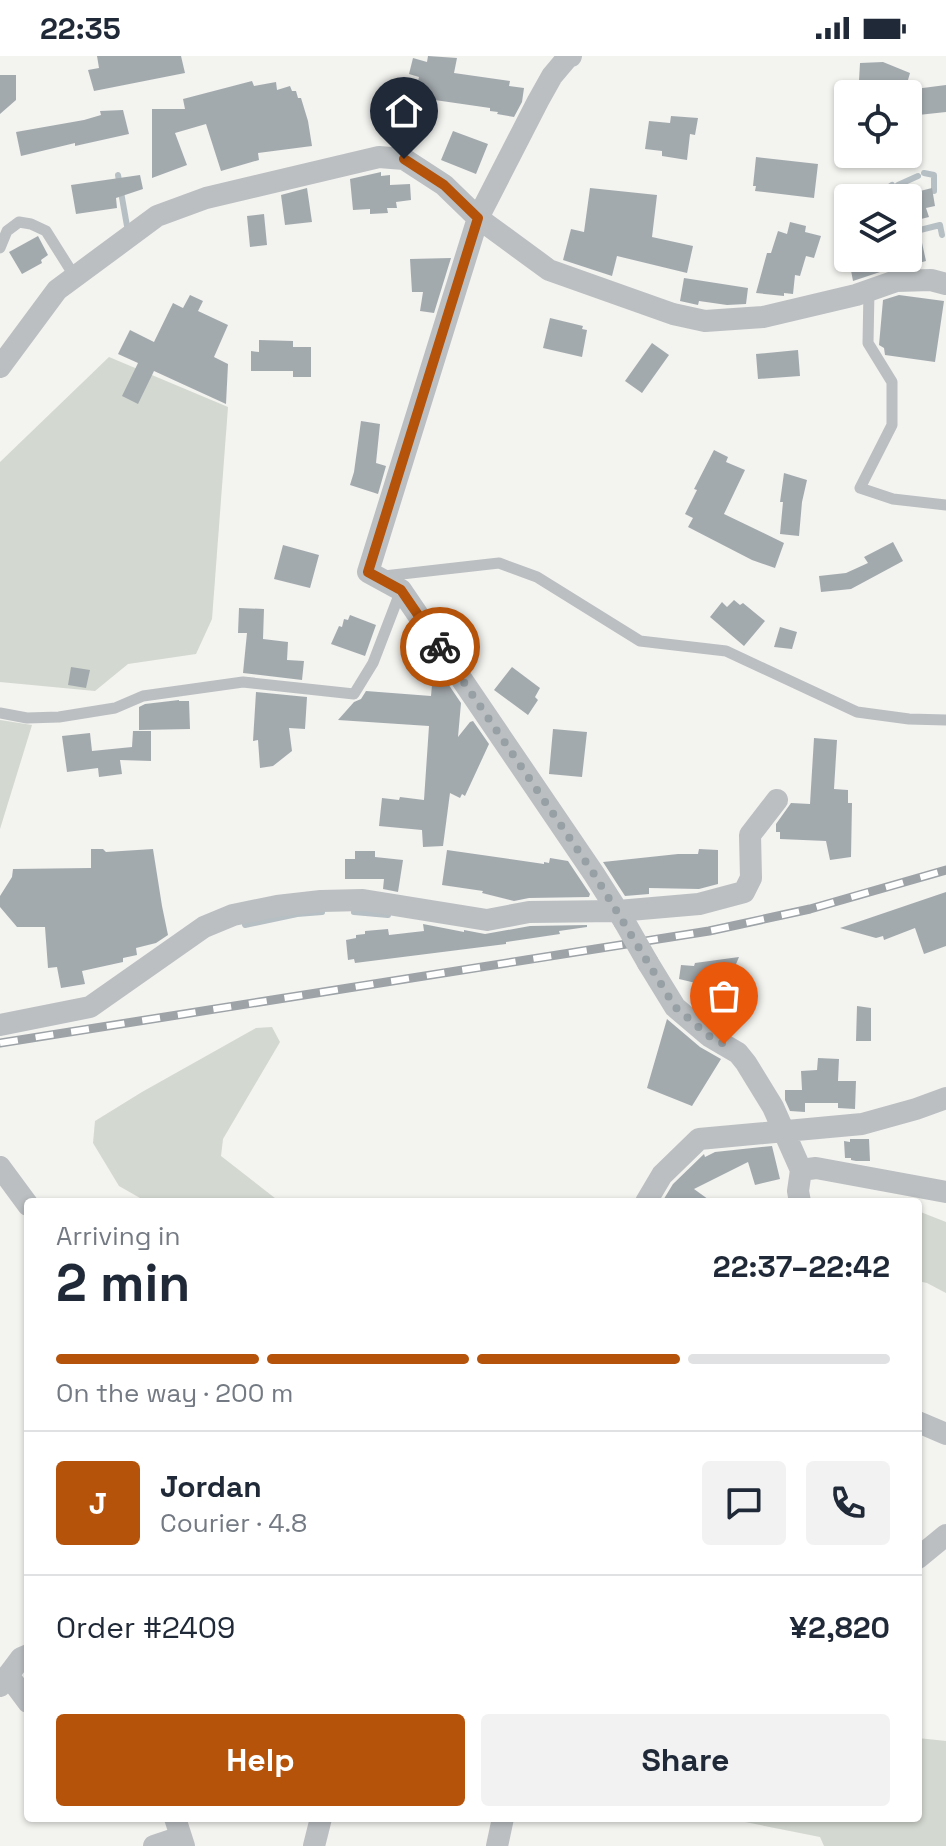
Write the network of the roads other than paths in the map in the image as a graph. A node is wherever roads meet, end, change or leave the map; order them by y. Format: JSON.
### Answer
{"nodes":[{"id":1,"x":571,"y":56,"type":"edge"},
{"id":2,"x":478,"y":218,"type":"junction"},
{"id":3,"x":0,"y":248,"type":"edge"},
{"id":4,"x":75,"y":277,"type":"junction"},
{"id":5,"x":946,"y":284,"type":"edge"},
{"id":6,"x":869,"y":291,"type":"junction"},
{"id":7,"x":0,"y":367,"type":"edge"},
{"id":8,"x":946,"y":505,"type":"edge"},
{"id":9,"x":376,"y":577,"type":"junction"},
{"id":10,"x":401,"y":590,"type":"junction"},
{"id":11,"x":0,"y":713,"type":"edge"},
{"id":12,"x":946,"y":720,"type":"edge"},
{"id":13,"x":777,"y":800,"type":"dead end"},
{"id":14,"x":621,"y":916,"type":"junction"},
{"id":15,"x":0,"y":1025,"type":"edge"},
{"id":16,"x":946,"y":1098,"type":"edge"},
{"id":17,"x":783,"y":1131,"type":"junction"},
{"id":18,"x":0,"y":1167,"type":"edge"},
{"id":19,"x":801,"y":1170,"type":"junction"},
{"id":20,"x":946,"y":1192,"type":"edge"},
{"id":21,"x":648,"y":1198,"type":"edge"},
{"id":22,"x":799,"y":1198,"type":"edge"},
{"id":23,"x":24,"y":1200,"type":"edge"},
{"id":24,"x":922,"y":1424,"type":"edge"},
{"id":25,"x":946,"y":1434,"type":"edge"},
{"id":26,"x":946,"y":1535,"type":"edge"},
{"id":27,"x":922,"y":1555,"type":"edge"},
{"id":28,"x":24,"y":1657,"type":"edge"},
{"id":29,"x":4,"y":1681,"type":"edge"},
{"id":30,"x":24,"y":1698,"type":"edge"},
{"id":31,"x":320,"y":1822,"type":"edge"},
{"id":32,"x":502,"y":1822,"type":"edge"},
{"id":33,"x":180,"y":1834,"type":"edge"},
{"id":34,"x":154,"y":1846,"type":"edge"},
{"id":35,"x":314,"y":1846,"type":"edge"},
{"id":36,"x":497,"y":1846,"type":"edge"}],
"edges":[{"from":1,"to":2,"type":"street"},
{"from":2,"to":4,"type":"street"},
{"from":2,"to":6,"type":"street"},
{"from":2,"to":9,"type":"street"},
{"from":3,"to":4,"type":"lane"},
{"from":4,"to":7,"type":"street"},
{"from":5,"to":6,"type":"street"},
{"from":6,"to":8,"type":"lane"},
{"from":9,"to":10,"type":"street"},
{"from":9,"to":12,"type":"lane"},
{"from":10,"to":11,"type":"lane"},
{"from":10,"to":14,"type":"street"},
{"from":13,"to":14,"type":"street"},
{"from":14,"to":15,"type":"street"},
{"from":14,"to":17,"type":"street","bridge":true},
{"from":16,"to":17,"type":"street"},
{"from":17,"to":19,"type":"street"},
{"from":17,"to":21,"type":"street"},
{"from":18,"to":23,"type":"street"},
{"from":19,"to":20,"type":"street"},
{"from":19,"to":22,"type":"street"},
{"from":24,"to":25,"type":"street"},
{"from":26,"to":27,"type":"street"},
{"from":28,"to":29,"type":"street"},
{"from":29,"to":30,"type":"street"},
{"from":31,"to":35,"type":"street"},
{"from":32,"to":36,"type":"street"},
{"from":33,"to":34,"type":"street"}]}
